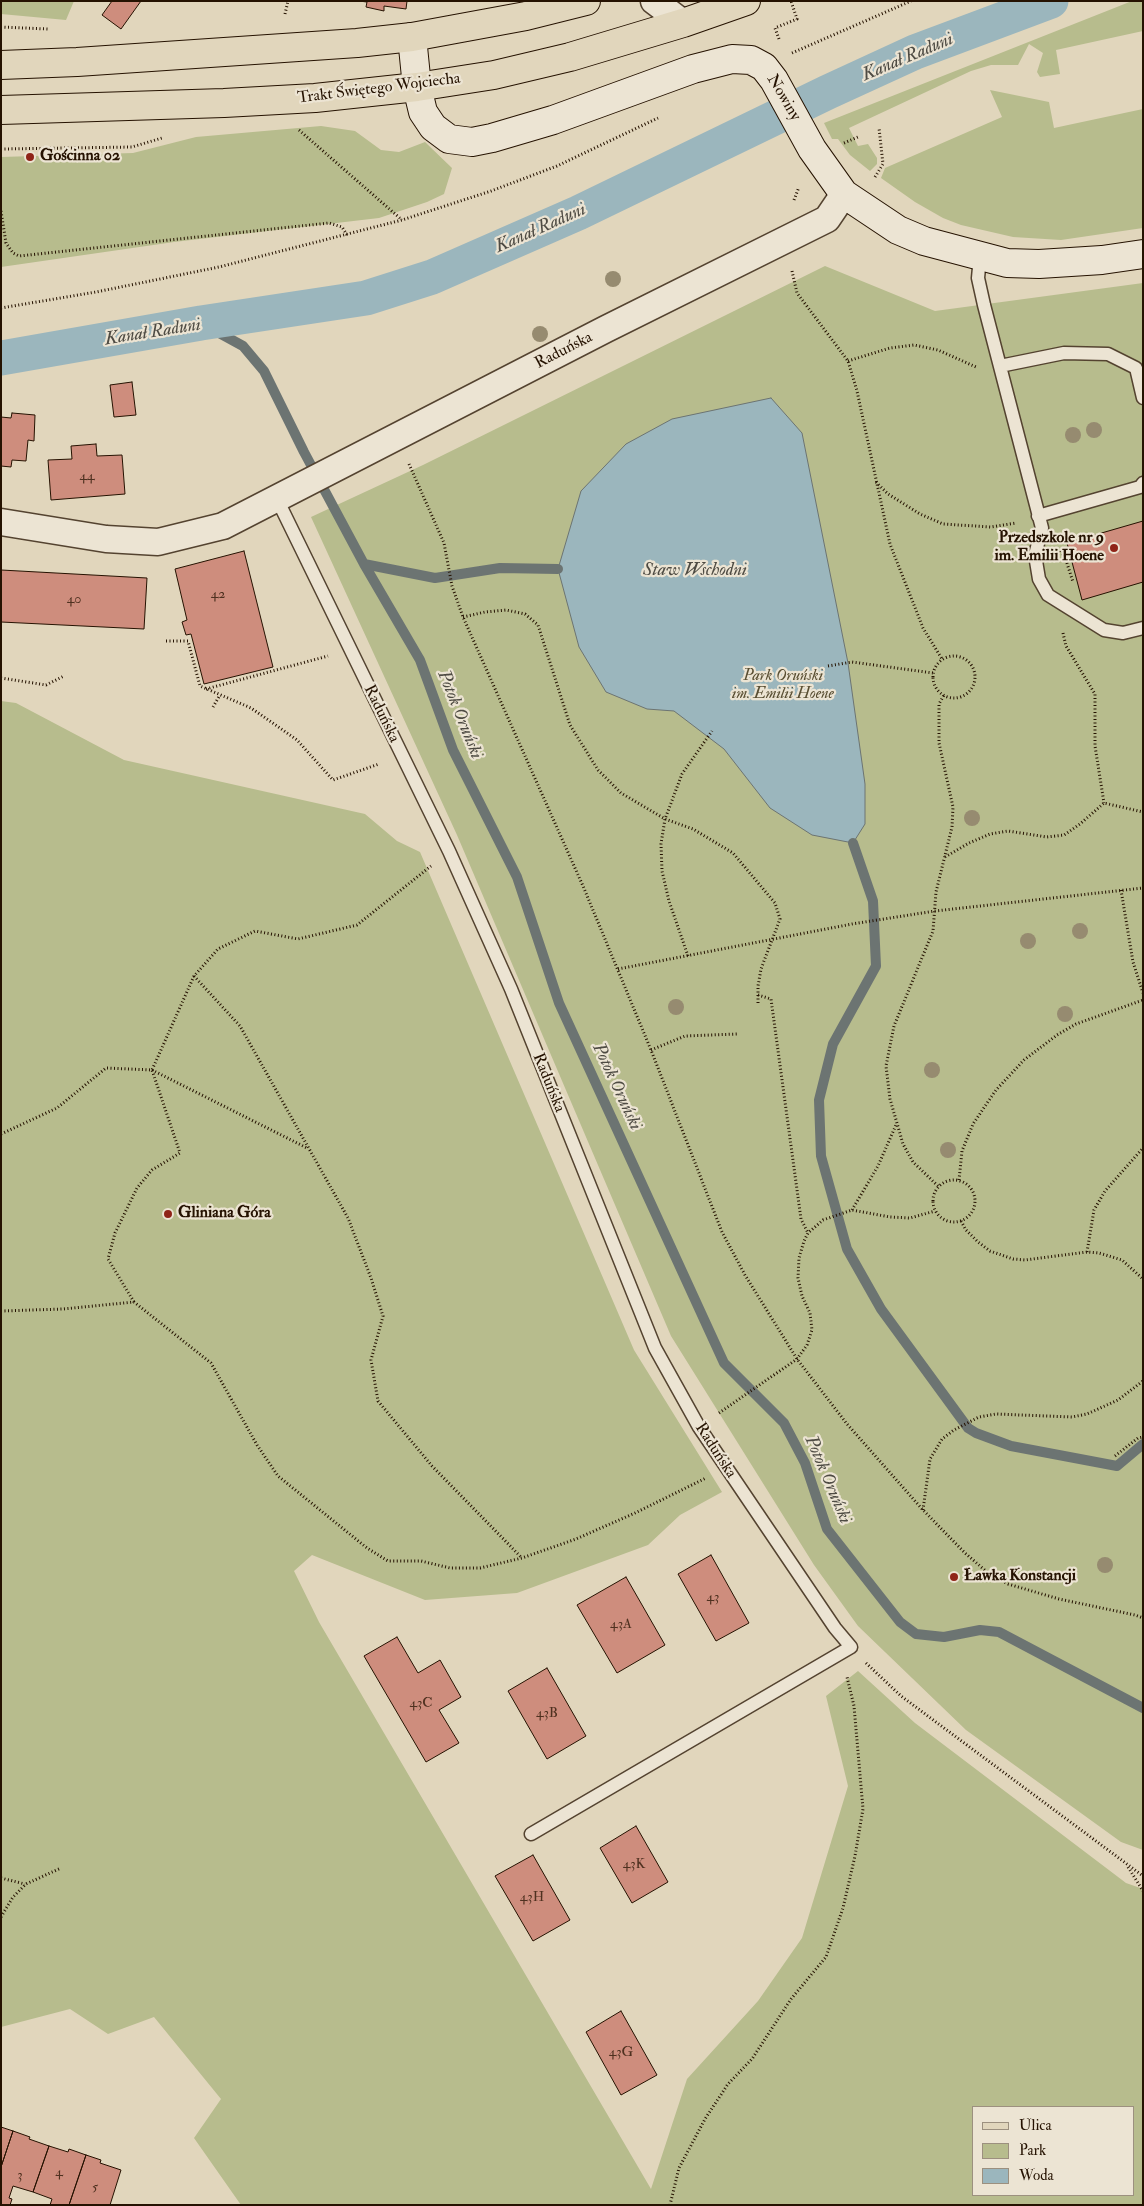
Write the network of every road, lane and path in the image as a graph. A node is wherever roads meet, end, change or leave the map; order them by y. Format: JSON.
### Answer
{"nodes":[{"id":1,"x":288,"y":1,"type":"edge"},
{"id":2,"x":586,"y":1,"type":"edge"},
{"id":3,"x":654,"y":1,"type":"edge"},
{"id":4,"x":746,"y":1,"type":"edge"},
{"id":5,"x":791,"y":1,"type":"edge"},
{"id":6,"x":911,"y":1,"type":"edge"},
{"id":7,"x":526,"y":9,"type":"edge"},
{"id":8,"x":285,"y":14,"type":"dead end"},
{"id":9,"x":683,"y":24,"type":"junction"},
{"id":10,"x":777,"y":33,"type":"dead end"},
{"id":11,"x":412,"y":37,"type":"junction"},
{"id":12,"x":1,"y":65,"type":"edge"},
{"id":13,"x":779,"y":68,"type":"junction"},
{"id":14,"x":417,"y":88,"type":"junction"},
{"id":15,"x":1,"y":110,"type":"edge"},
{"id":16,"x":662,"y":116,"type":"dead end"},
{"id":17,"x":293,"y":125,"type":"dead end"},
{"id":18,"x":879,"y":128,"type":"dead end"},
{"id":19,"x":873,"y":179,"type":"dead end"},
{"id":20,"x":844,"y":194,"type":"junction"},
{"id":21,"x":1,"y":211,"type":"edge"},
{"id":22,"x":402,"y":220,"type":"junction"},
{"id":23,"x":347,"y":235,"type":"junction"},
{"id":24,"x":780,"y":242,"type":"junction"},
{"id":25,"x":1143,"y":254,"type":"edge"},
{"id":26,"x":980,"y":257,"type":"junction"},
{"id":27,"x":1,"y":308,"type":"edge"},
{"id":28,"x":848,"y":361,"type":"junction"},
{"id":29,"x":1000,"y":366,"type":"junction"},
{"id":30,"x":1004,"y":382,"type":"junction"},
{"id":31,"x":1143,"y":398,"type":"edge"},
{"id":32,"x":409,"y":463,"type":"dead end"},
{"id":33,"x":875,"y":482,"type":"junction"},
{"id":34,"x":1143,"y":483,"type":"edge"},
{"id":35,"x":277,"y":499,"type":"junction"},
{"id":36,"x":1038,"y":516,"type":"junction"},
{"id":37,"x":1,"y":522,"type":"edge"},
{"id":38,"x":1073,"y":610,"type":"junction"},
{"id":39,"x":463,"y":617,"type":"junction"},
{"id":40,"x":1143,"y":628,"type":"edge"},
{"id":41,"x":166,"y":641,"type":"dead end"},
{"id":42,"x":942,"y":659,"type":"junction"},
{"id":43,"x":318,"y":660,"type":"dead end"},
{"id":44,"x":828,"y":666,"type":"dead end"},
{"id":45,"x":933,"y":672,"type":"junction"},
{"id":46,"x":64,"y":676,"type":"dead end"},
{"id":47,"x":1,"y":678,"type":"edge"},
{"id":48,"x":205,"y":689,"type":"junction"},
{"id":49,"x":220,"y":695,"type":"junction"},
{"id":50,"x":944,"y":695,"type":"junction"},
{"id":51,"x":213,"y":707,"type":"dead end"},
{"id":52,"x":712,"y":731,"type":"dead end"},
{"id":53,"x":358,"y":772,"type":"dead end"},
{"id":54,"x":1104,"y":803,"type":"junction"},
{"id":55,"x":1143,"y":812,"type":"edge"},
{"id":56,"x":664,"y":819,"type":"junction"},
{"id":57,"x":449,"y":851,"type":"junction"},
{"id":58,"x":945,"y":857,"type":"junction"},
{"id":59,"x":1143,"y":888,"type":"edge"},
{"id":60,"x":1121,"y":890,"type":"junction"},
{"id":61,"x":935,"y":911,"type":"junction"},
{"id":62,"x":774,"y":939,"type":"junction"},
{"id":63,"x":688,"y":956,"type":"junction"},
{"id":64,"x":618,"y":969,"type":"junction"},
{"id":65,"x":194,"y":976,"type":"junction"},
{"id":66,"x":1143,"y":993,"type":"edge"},
{"id":67,"x":758,"y":995,"type":"junction"},
{"id":68,"x":1143,"y":1000,"type":"edge"},
{"id":69,"x":758,"y":1003,"type":"dead end"},
{"id":70,"x":736,"y":1034,"type":"dead end"},
{"id":71,"x":651,"y":1050,"type":"junction"},
{"id":72,"x":152,"y":1070,"type":"junction"},
{"id":73,"x":896,"y":1125,"type":"junction"},
{"id":74,"x":1,"y":1134,"type":"edge"},
{"id":75,"x":307,"y":1148,"type":"junction"},
{"id":76,"x":1143,"y":1148,"type":"edge"},
{"id":77,"x":959,"y":1180,"type":"junction"},
{"id":78,"x":938,"y":1186,"type":"junction"},
{"id":79,"x":852,"y":1210,"type":"junction"},
{"id":80,"x":935,"y":1211,"type":"junction"},
{"id":81,"x":961,"y":1221,"type":"junction"},
{"id":82,"x":808,"y":1233,"type":"junction"},
{"id":83,"x":1087,"y":1252,"type":"junction"},
{"id":84,"x":1143,"y":1279,"type":"edge"},
{"id":85,"x":134,"y":1302,"type":"junction"},
{"id":86,"x":1,"y":1311,"type":"edge"},
{"id":87,"x":798,"y":1358,"type":"junction"},
{"id":88,"x":1143,"y":1381,"type":"edge"},
{"id":89,"x":734,"y":1404,"type":"dead end"},
{"id":90,"x":1143,"y":1437,"type":"edge"},
{"id":91,"x":1115,"y":1456,"type":"dead end"},
{"id":92,"x":726,"y":1468,"type":"junction"},
{"id":93,"x":923,"y":1510,"type":"junction"},
{"id":94,"x":522,"y":1558,"type":"junction"},
{"id":95,"x":1143,"y":1618,"type":"edge"},
{"id":96,"x":851,"y":1647,"type":"junction"},
{"id":97,"x":531,"y":1834,"type":"dead end"},
{"id":98,"x":1126,"y":1864,"type":"junction"},
{"id":99,"x":61,"y":1868,"type":"dead end"},
{"id":100,"x":1143,"y":1876,"type":"edge"},
{"id":101,"x":1,"y":1878,"type":"edge"},
{"id":102,"x":26,"y":1884,"type":"junction"},
{"id":103,"x":1143,"y":1891,"type":"edge"},
{"id":104,"x":1,"y":1917,"type":"edge"},
{"id":105,"x":670,"y":2205,"type":"edge"}],
"edges":[{"from":1,"to":8,"type":"path"},
{"from":2,"to":7,"type":"main road"},
{"from":3,"to":9,"type":"street"},
{"from":4,"to":9,"type":"main road","name":"Trakt Świętego Wojciecha"},
{"from":5,"to":10,"type":"path"},
{"from":6,"to":13,"type":"path"},
{"from":7,"to":11,"type":"main road"},
{"from":9,"to":14,"type":"main road","name":"Trakt Świętego Wojciecha"},
{"from":11,"to":12,"type":"main road"},
{"from":11,"to":14,"type":"street","name":"Nowiny"},
{"from":13,"to":14,"type":"street","name":"Nowiny"},
{"from":13,"to":20,"type":"street","name":"Nowiny"},
{"from":14,"to":15,"type":"main road","name":"Trakt Świętego Wojciecha"},
{"from":16,"to":22,"type":"path"},
{"from":17,"to":22,"type":"path"},
{"from":18,"to":19,"type":"path"},
{"from":20,"to":24,"type":"street","name":"Raduńska"},
{"from":20,"to":26,"type":"street","name":"Nowiny"},
{"from":21,"to":23,"type":"path"},
{"from":22,"to":23,"type":"path"},
{"from":23,"to":27,"type":"path"},
{"from":24,"to":28,"type":"path"},
{"from":24,"to":35,"type":"street","name":"Raduńska"},
{"from":25,"to":26,"type":"street","name":"Nowiny"},
{"from":26,"to":29,"type":"lane"},
{"from":28,"to":30,"type":"path"},
{"from":28,"to":33,"type":"path"},
{"from":29,"to":30,"type":"lane"},
{"from":29,"to":31,"type":"lane"},
{"from":30,"to":36,"type":"lane"},
{"from":32,"to":39,"type":"path"},
{"from":33,"to":36,"type":"path"},
{"from":33,"to":42,"type":"path"},
{"from":34,"to":36,"type":"lane"},
{"from":35,"to":37,"type":"street","name":"Raduńska"},
{"from":35,"to":57,"type":"lane","name":"Raduńska"},
{"from":36,"to":38,"type":"lane"},
{"from":38,"to":40,"type":"lane"},
{"from":38,"to":54,"type":"path"},
{"from":39,"to":56,"type":"path"},
{"from":39,"to":64,"type":"path"},
{"from":41,"to":48,"type":"path"},
{"from":42,"to":45,"type":"path"},
{"from":42,"to":50,"type":"path"},
{"from":43,"to":48,"type":"path"},
{"from":44,"to":45,"type":"path"},
{"from":45,"to":50,"type":"path"},
{"from":46,"to":47,"type":"path"},
{"from":48,"to":49,"type":"path"},
{"from":49,"to":51,"type":"path"},
{"from":49,"to":53,"type":"path"},
{"from":50,"to":58,"type":"path"},
{"from":52,"to":56,"type":"path"},
{"from":54,"to":55,"type":"path"},
{"from":54,"to":58,"type":"path"},
{"from":56,"to":62,"type":"path"},
{"from":56,"to":63,"type":"path"},
{"from":57,"to":65,"type":"path"},
{"from":57,"to":92,"type":"lane","name":"Raduńska"},
{"from":58,"to":61,"type":"path"},
{"from":59,"to":60,"type":"path"},
{"from":60,"to":61,"type":"path"},
{"from":60,"to":66,"type":"path"},
{"from":61,"to":62,"type":"path"},
{"from":61,"to":73,"type":"path"},
{"from":62,"to":63,"type":"path"},
{"from":62,"to":67,"type":"path"},
{"from":63,"to":64,"type":"path"},
{"from":64,"to":71,"type":"path"},
{"from":65,"to":72,"type":"path"},
{"from":65,"to":75,"type":"path"},
{"from":67,"to":69,"type":"path"},
{"from":67,"to":82,"type":"path"},
{"from":68,"to":77,"type":"path"},
{"from":70,"to":71,"type":"path"},
{"from":71,"to":87,"type":"path"},
{"from":72,"to":74,"type":"path"},
{"from":72,"to":75,"type":"path"},
{"from":72,"to":85,"type":"path"},
{"from":73,"to":78,"type":"path"},
{"from":73,"to":79,"type":"path"},
{"from":75,"to":94,"type":"path"},
{"from":76,"to":83,"type":"path"},
{"from":77,"to":78,"type":"path"},
{"from":77,"to":81,"type":"path"},
{"from":78,"to":80,"type":"path"},
{"from":79,"to":80,"type":"path"},
{"from":79,"to":82,"type":"path"},
{"from":80,"to":81,"type":"path"},
{"from":81,"to":83,"type":"path"},
{"from":82,"to":87,"type":"path"},
{"from":83,"to":84,"type":"path"},
{"from":85,"to":86,"type":"path"},
{"from":85,"to":94,"type":"path"},
{"from":87,"to":89,"type":"path"},
{"from":87,"to":93,"type":"path"},
{"from":88,"to":93,"type":"path"},
{"from":90,"to":91,"type":"path"},
{"from":92,"to":94,"type":"path"},
{"from":92,"to":96,"type":"lane","name":"Raduńska"},
{"from":93,"to":95,"type":"path"},
{"from":96,"to":97,"type":"lane"},
{"from":96,"to":98,"type":"path"},
{"from":96,"to":105,"type":"path"},
{"from":98,"to":100,"type":"path"},
{"from":98,"to":103,"type":"path"},
{"from":99,"to":102,"type":"path"},
{"from":101,"to":102,"type":"path"},
{"from":102,"to":104,"type":"path"}]}
